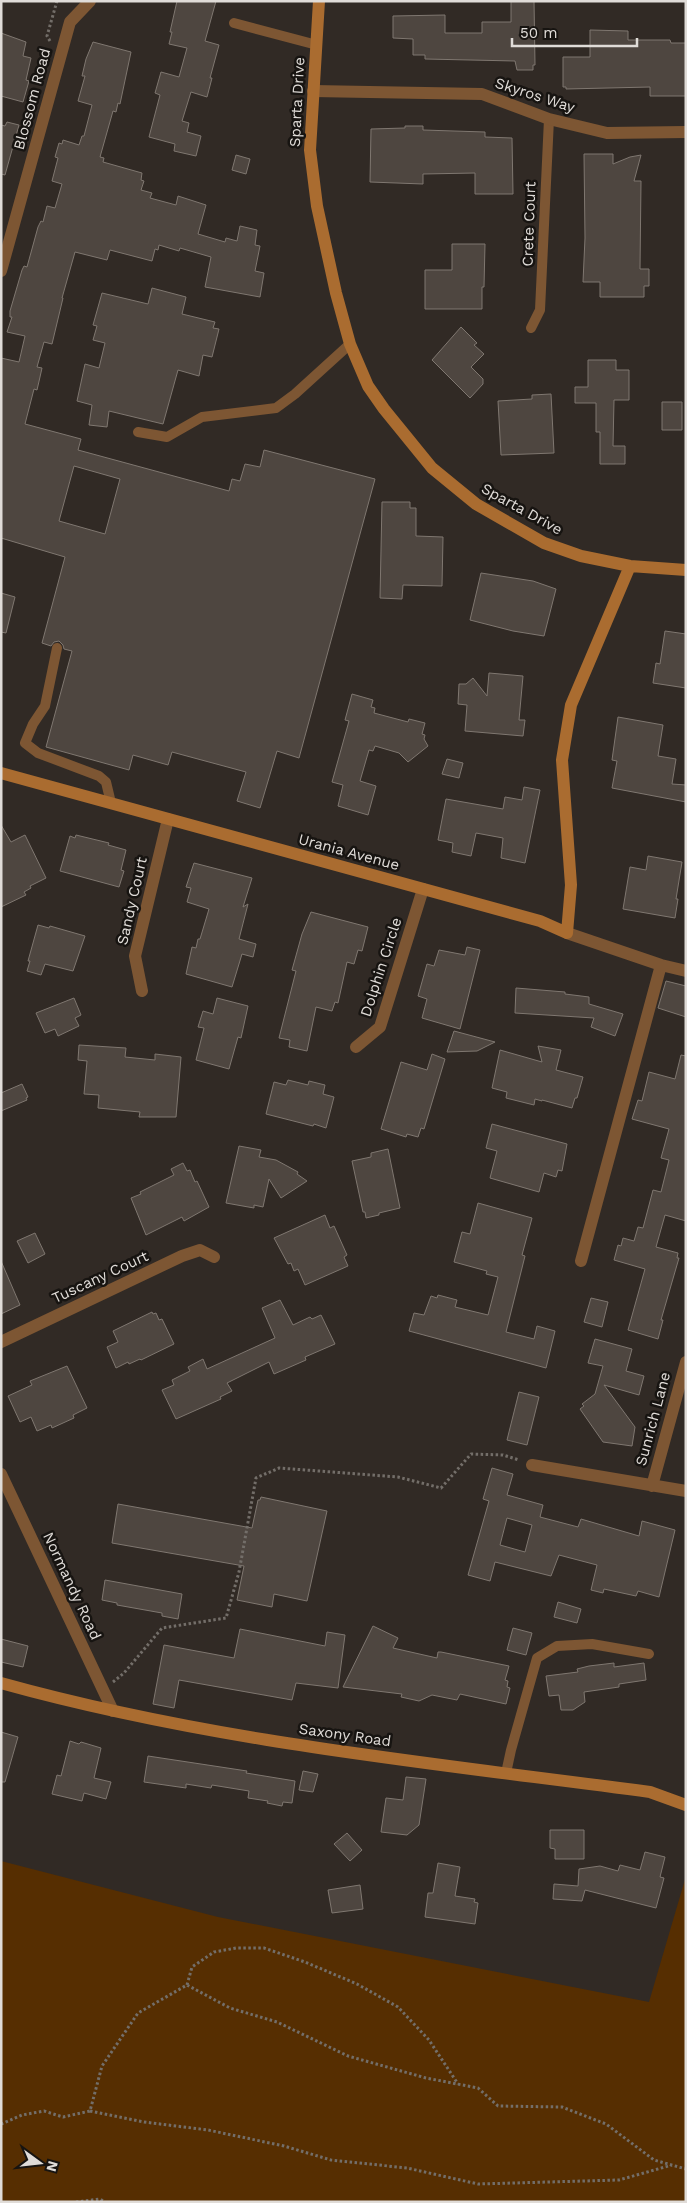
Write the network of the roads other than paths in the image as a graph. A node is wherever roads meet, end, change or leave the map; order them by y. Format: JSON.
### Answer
{"nodes":[{"id":1,"x":90,"y":1,"type":"edge"},
{"id":2,"x":320,"y":1,"type":"edge"},
{"id":3,"x":234,"y":23,"type":"dead end"},
{"id":4,"x":316,"y":45,"type":"junction"},
{"id":5,"x":313,"y":91,"type":"junction"},
{"id":6,"x":548,"y":119,"type":"junction"},
{"id":7,"x":686,"y":132,"type":"edge"},
{"id":8,"x":1,"y":271,"type":"edge"},
{"id":9,"x":531,"y":328,"type":"dead end"},
{"id":10,"x":350,"y":344,"type":"junction"},
{"id":11,"x":138,"y":432,"type":"dead end"},
{"id":12,"x":630,"y":566,"type":"junction"},
{"id":13,"x":686,"y":570,"type":"edge"},
{"id":14,"x":56,"y":648,"type":"dead end"},
{"id":15,"x":1,"y":773,"type":"edge"},
{"id":16,"x":111,"y":803,"type":"junction"},
{"id":17,"x":168,"y":819,"type":"junction"},
{"id":18,"x":423,"y":889,"type":"junction"},
{"id":19,"x":567,"y":933,"type":"junction"},
{"id":20,"x":661,"y":964,"type":"junction"},
{"id":21,"x":686,"y":970,"type":"edge"},
{"id":22,"x":142,"y":991,"type":"dead end"},
{"id":23,"x":356,"y":1047,"type":"dead end"},
{"id":24,"x":214,"y":1257,"type":"dead end"},
{"id":25,"x":581,"y":1262,"type":"dead end"},
{"id":26,"x":1,"y":1342,"type":"edge"},
{"id":27,"x":686,"y":1362,"type":"edge"},
{"id":28,"x":532,"y":1465,"type":"road end"},
{"id":29,"x":1,"y":1474,"type":"edge"},
{"id":30,"x":652,"y":1486,"type":"junction"},
{"id":31,"x":686,"y":1491,"type":"edge"},
{"id":32,"x":649,"y":1654,"type":"dead end"},
{"id":33,"x":1,"y":1684,"type":"edge"},
{"id":34,"x":113,"y":1712,"type":"junction"},
{"id":35,"x":506,"y":1773,"type":"junction"},
{"id":36,"x":686,"y":1805,"type":"edge"}],
"edges":[{"from":1,"to":8,"type":"street","name":"Blossom Road"},
{"from":2,"to":4,"type":"street","name":"Sparta Drive"},
{"from":3,"to":4,"type":"lane"},
{"from":4,"to":5,"type":"street","name":"Sparta Drive"},
{"from":5,"to":6,"type":"street","name":"Skyros Way"},
{"from":5,"to":10,"type":"street","name":"Sparta Drive"},
{"from":6,"to":7,"type":"street","name":"Skyros Way"},
{"from":6,"to":9,"type":"lane","name":"Crete Court"},
{"from":10,"to":11,"type":"lane"},
{"from":10,"to":12,"type":"street","name":"Sparta Drive"},
{"from":12,"to":13,"type":"street","name":"Sparta Drive"},
{"from":12,"to":19,"type":"street"},
{"from":14,"to":16,"type":"lane"},
{"from":15,"to":16,"type":"street","name":"Urania Avenue"},
{"from":16,"to":17,"type":"street","name":"Urania Avenue"},
{"from":17,"to":18,"type":"street","name":"Urania Avenue"},
{"from":17,"to":22,"type":"street","name":"Sandy Court"},
{"from":18,"to":19,"type":"street","name":"Urania Avenue"},
{"from":18,"to":23,"type":"street","name":"Dolphin Circle"},
{"from":19,"to":20,"type":"street","name":"Urania Avenue"},
{"from":20,"to":21,"type":"street","name":"Urania Avenue"},
{"from":20,"to":25,"type":"street"},
{"from":24,"to":26,"type":"street","name":"Tuscany Court"},
{"from":27,"to":30,"type":"street","name":"Sunrich Lane"},
{"from":28,"to":30,"type":"street"},
{"from":29,"to":34,"type":"street","name":"Normandy Road"},
{"from":30,"to":31,"type":"street"},
{"from":32,"to":35,"type":"lane"},
{"from":33,"to":34,"type":"street","name":"Saxony Road"},
{"from":34,"to":35,"type":"street","name":"Saxony Road"},
{"from":35,"to":36,"type":"street","name":"Saxony Road"}]}
